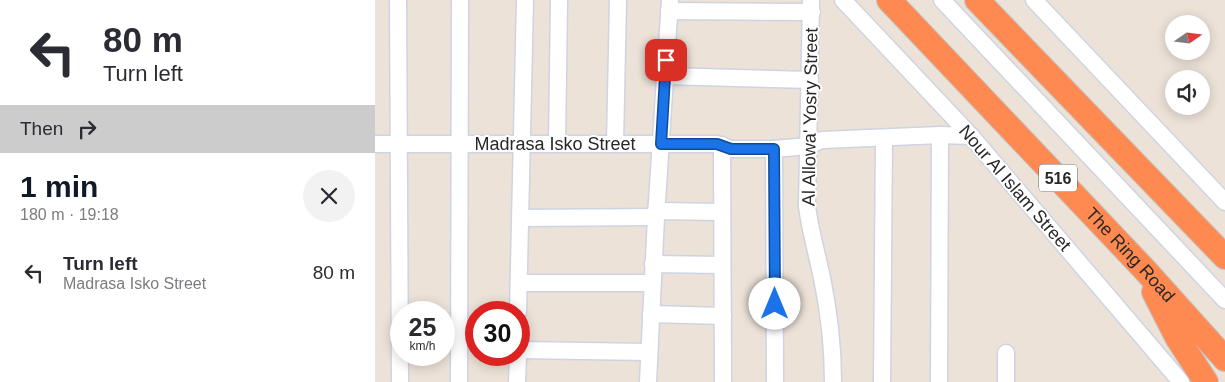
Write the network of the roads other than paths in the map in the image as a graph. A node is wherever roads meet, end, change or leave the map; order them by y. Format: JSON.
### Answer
{"nodes":[{"id":1,"x":398,"y":0,"type":"edge"},
{"id":2,"x":460,"y":0,"type":"edge"},
{"id":3,"x":525,"y":0,"type":"edge"},
{"id":4,"x":559,"y":0,"type":"edge"},
{"id":5,"x":618,"y":0,"type":"edge"},
{"id":6,"x":843,"y":0,"type":"edge"},
{"id":7,"x":889,"y":0,"type":"edge"},
{"id":8,"x":942,"y":0,"type":"edge"},
{"id":9,"x":977,"y":0,"type":"edge"},
{"id":10,"x":1034,"y":0,"type":"edge"},
{"id":11,"x":670,"y":6,"type":"edge"},
{"id":12,"x":812,"y":6,"type":"edge"},
{"id":13,"x":665,"y":76,"type":"junction"},
{"id":14,"x":810,"y":80,"type":"junction"},
{"id":15,"x":940,"y":135,"type":"junction"},
{"id":16,"x":971,"y":136,"type":"junction"},
{"id":17,"x":884,"y":138,"type":"junction"},
{"id":18,"x":375,"y":144,"type":"edge"},
{"id":19,"x":399,"y":144,"type":"junction"},
{"id":20,"x":460,"y":144,"type":"junction"},
{"id":21,"x":522,"y":144,"type":"junction"},
{"id":22,"x":557,"y":144,"type":"junction"},
{"id":23,"x":615,"y":144,"type":"junction"},
{"id":24,"x":661,"y":144,"type":"junction"},
{"id":25,"x":722,"y":144,"type":"junction"},
{"id":26,"x":807,"y":146,"type":"junction"},
{"id":27,"x":774,"y":149,"type":"junction"},
{"id":28,"x":1225,"y":202,"type":"edge"},
{"id":29,"x":722,"y":212,"type":"junction"},
{"id":30,"x":656,"y":214,"type":"junction"},
{"id":31,"x":521,"y":218,"type":"junction"},
{"id":32,"x":1225,"y":257,"type":"edge"},
{"id":33,"x":653,"y":264,"type":"junction"},
{"id":34,"x":723,"y":265,"type":"junction"},
{"id":35,"x":1145,"y":270,"type":"junction"},
{"id":36,"x":519,"y":283,"type":"junction"},
{"id":37,"x":653,"y":283,"type":"junction"},
{"id":38,"x":1225,"y":300,"type":"edge"},
{"id":39,"x":518,"y":301,"type":"edge"},
{"id":40,"x":651,"y":314,"type":"junction"},
{"id":41,"x":723,"y":316,"type":"junction"},
{"id":42,"x":530,"y":350,"type":"edge"},
{"id":43,"x":649,"y":352,"type":"junction"},
{"id":44,"x":1006,"y":353,"type":"dead end"},
{"id":45,"x":1225,"y":359,"type":"edge"},
{"id":46,"x":517,"y":366,"type":"edge"},
{"id":47,"x":399,"y":382,"type":"edge"},
{"id":48,"x":459,"y":382,"type":"edge"},
{"id":49,"x":517,"y":382,"type":"edge"},
{"id":50,"x":648,"y":382,"type":"edge"},
{"id":51,"x":723,"y":382,"type":"edge"},
{"id":52,"x":775,"y":382,"type":"edge"},
{"id":53,"x":833,"y":382,"type":"edge"},
{"id":54,"x":882,"y":382,"type":"edge"},
{"id":55,"x":939,"y":382,"type":"edge"},
{"id":56,"x":1005,"y":382,"type":"edge"},
{"id":57,"x":1181,"y":382,"type":"edge"},
{"id":58,"x":1207,"y":382,"type":"edge"}],
"edges":[{"from":1,"to":19,"type":"street"},
{"from":2,"to":20,"type":"street"},
{"from":3,"to":21,"type":"street"},
{"from":4,"to":22,"type":"street"},
{"from":5,"to":23,"type":"street"},
{"from":6,"to":16,"type":"street","name":"Nour Al Islam Street"},
{"from":7,"to":35,"type":"highway","name":"The Ring Road","number":"516"},
{"from":8,"to":38,"type":"street"},
{"from":9,"to":32,"type":"highway"},
{"from":10,"to":28,"type":"street"},
{"from":11,"to":12,"type":"street"},
{"from":11,"to":13,"type":"street"},
{"from":12,"to":14,"type":"street","name":"Al Allowa' Yosry Street"},
{"from":13,"to":14,"type":"street"},
{"from":13,"to":24,"type":"street"},
{"from":14,"to":26,"type":"street","name":"Al Allowa' Yosry Street"},
{"from":15,"to":16,"type":"street","name":"Madrasa Isko Street"},
{"from":15,"to":17,"type":"street","name":"Madrasa Isko Street"},
{"from":15,"to":55,"type":"street"},
{"from":16,"to":57,"type":"street","name":"Nour Al Islam Street"},
{"from":17,"to":26,"type":"street","name":"Madrasa Isko Street"},
{"from":17,"to":54,"type":"street"},
{"from":18,"to":19,"type":"street","name":"Madrasa Isko Street"},
{"from":19,"to":20,"type":"street","name":"Madrasa Isko Street"},
{"from":19,"to":47,"type":"street"},
{"from":20,"to":21,"type":"street","name":"Madrasa Isko Street"},
{"from":20,"to":48,"type":"street"},
{"from":21,"to":22,"type":"street","name":"Madrasa Isko Street"},
{"from":21,"to":31,"type":"street"},
{"from":22,"to":23,"type":"street","name":"Madrasa Isko Street"},
{"from":23,"to":24,"type":"street","name":"Madrasa Isko Street"},
{"from":24,"to":25,"type":"street","name":"Madrasa Isko Street"},
{"from":24,"to":30,"type":"street"},
{"from":25,"to":27,"type":"street","name":"Madrasa Isko Street"},
{"from":25,"to":29,"type":"street"},
{"from":26,"to":27,"type":"street","name":"Madrasa Isko Street"},
{"from":26,"to":53,"type":"street","name":"Al Allowa' Yosry Street"},
{"from":27,"to":52,"type":"street"},
{"from":29,"to":30,"type":"street"},
{"from":29,"to":34,"type":"street"},
{"from":30,"to":31,"type":"street"},
{"from":30,"to":33,"type":"street"},
{"from":31,"to":36,"type":"street"},
{"from":33,"to":34,"type":"street"},
{"from":33,"to":37,"type":"street"},
{"from":34,"to":41,"type":"street"},
{"from":35,"to":45,"type":"highway","name":"The Ring Road","number":"516"},
{"from":35,"to":58,"type":"highway"},
{"from":36,"to":37,"type":"street"},
{"from":36,"to":39,"type":"street"},
{"from":37,"to":40,"type":"street"},
{"from":40,"to":41,"type":"street"},
{"from":40,"to":43,"type":"street"},
{"from":41,"to":51,"type":"street"},
{"from":42,"to":43,"type":"street"},
{"from":43,"to":50,"type":"street"},
{"from":44,"to":56,"type":"street"},
{"from":46,"to":49,"type":"street"}]}
